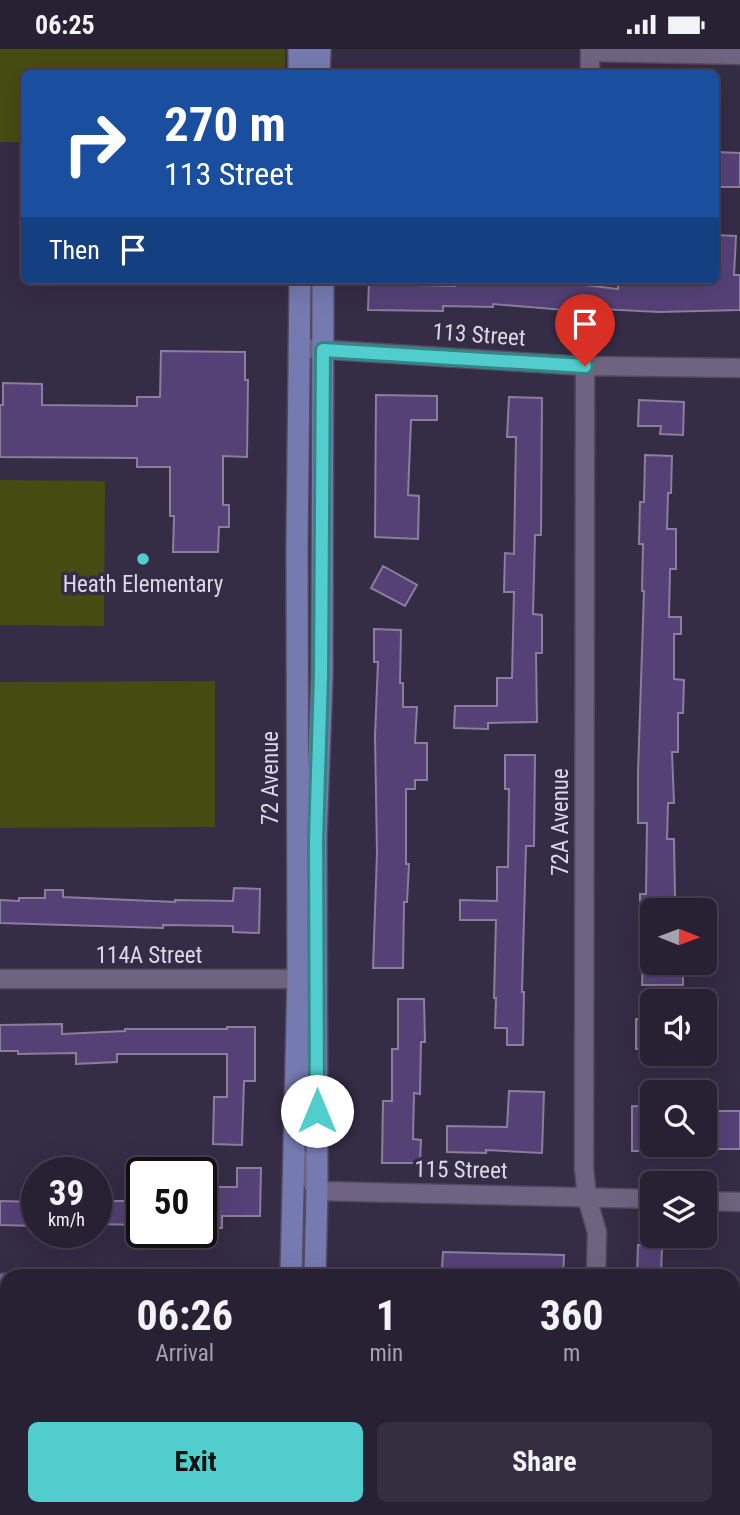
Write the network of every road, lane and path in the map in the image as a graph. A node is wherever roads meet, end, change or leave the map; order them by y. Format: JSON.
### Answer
{"nodes":[{"id":1,"x":299,"y":49,"type":"edge"},
{"id":2,"x":320,"y":49,"type":"edge"},
{"id":3,"x":590,"y":50,"type":"edge"},
{"id":4,"x":740,"y":55,"type":"edge"},
{"id":5,"x":299,"y":70,"type":"edge"},
{"id":6,"x":320,"y":70,"type":"edge"},
{"id":7,"x":590,"y":70,"type":"edge"},
{"id":8,"x":300,"y":284,"type":"edge"},
{"id":9,"x":323,"y":284,"type":"edge"},
{"id":10,"x":299,"y":348,"type":"junction"},
{"id":11,"x":323,"y":350,"type":"junction"},
{"id":12,"x":585,"y":366,"type":"junction"},
{"id":13,"x":740,"y":368,"type":"edge"},
{"id":14,"x":0,"y":979,"type":"edge"},
{"id":15,"x":298,"y":979,"type":"junction"},
{"id":16,"x":293,"y":1148,"type":"junction"},
{"id":17,"x":317,"y":1191,"type":"junction"},
{"id":18,"x":587,"y":1198,"type":"junction"},
{"id":19,"x":640,"y":1199,"type":"edge"},
{"id":20,"x":717,"y":1201,"type":"edge"},
{"id":21,"x":740,"y":1202,"type":"edge"},
{"id":22,"x":291,"y":1269,"type":"edge"},
{"id":23,"x":315,"y":1269,"type":"edge"},
{"id":24,"x":596,"y":1269,"type":"edge"}],
"edges":[{"from":1,"to":5,"type":"main road"},
{"from":2,"to":6,"type":"main road"},
{"from":3,"to":4,"type":"street"},
{"from":3,"to":7,"type":"street"},
{"from":8,"to":10,"type":"main road","name":"72 Avenue"},
{"from":9,"to":11,"type":"main road","name":"72 Avenue"},
{"from":10,"to":11,"type":"street","name":"113 Street"},
{"from":10,"to":15,"type":"main road","name":"72 Avenue"},
{"from":11,"to":12,"type":"street","name":"113 Street"},
{"from":11,"to":17,"type":"main road","name":"72 Avenue"},
{"from":12,"to":13,"type":"street","name":"113 Street"},
{"from":12,"to":18,"type":"street","name":"72A Avenue"},
{"from":14,"to":15,"type":"street","name":"114A Street"},
{"from":15,"to":16,"type":"main road","name":"72 Avenue"},
{"from":16,"to":17,"type":"street"},
{"from":16,"to":22,"type":"main road","name":"72 Avenue"},
{"from":17,"to":18,"type":"street","name":"115 Street"},
{"from":17,"to":23,"type":"main road","name":"72 Avenue"},
{"from":18,"to":19,"type":"street","name":"115 Street"},
{"from":18,"to":24,"type":"street","name":"72A Avenue"},
{"from":20,"to":21,"type":"street"}]}
